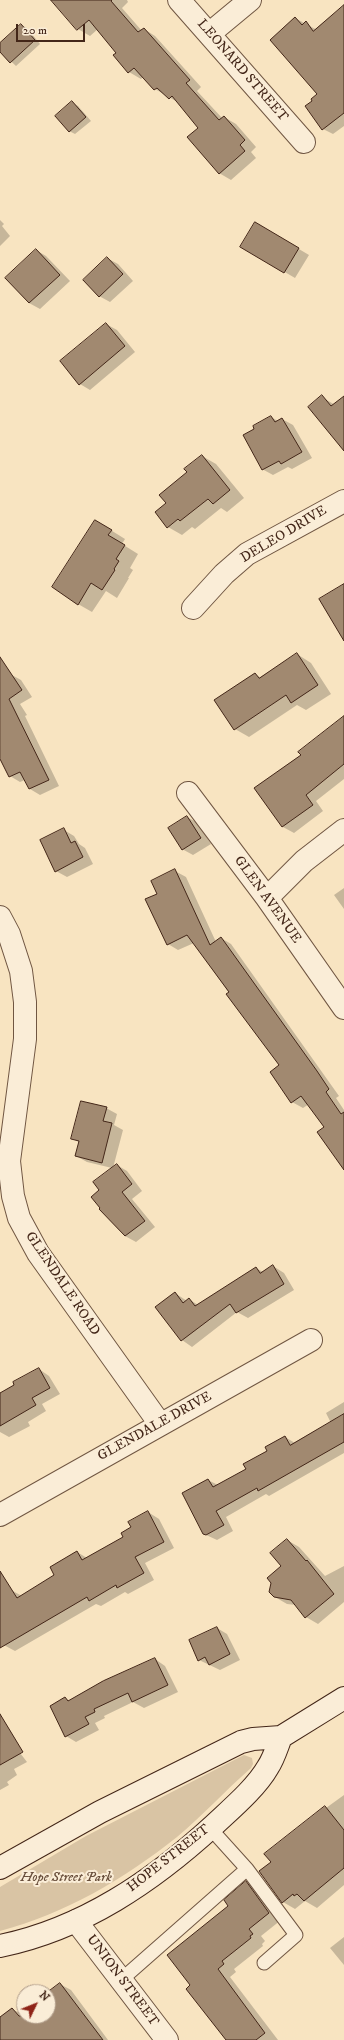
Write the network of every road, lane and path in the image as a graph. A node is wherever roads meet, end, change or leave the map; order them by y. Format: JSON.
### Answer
{"nodes":[{"id":1,"x":179,"y":0,"type":"edge"},
{"id":2,"x":250,"y":0,"type":"edge"},
{"id":3,"x":209,"y":34,"type":"junction"},
{"id":4,"x":304,"y":142,"type":"dead end"},
{"id":5,"x":344,"y":501,"type":"edge"},
{"id":6,"x":193,"y":608,"type":"dead end"},
{"id":7,"x":188,"y":793,"type":"dead end"},
{"id":8,"x":344,"y":830,"type":"edge"},
{"id":9,"x":267,"y":898,"type":"junction"},
{"id":10,"x":0,"y":917,"type":"edge"},
{"id":11,"x":344,"y":1008,"type":"edge"},
{"id":12,"x":311,"y":1340,"type":"dead end"},
{"id":13,"x":160,"y":1424,"type":"junction"},
{"id":14,"x":0,"y":1515,"type":"edge"},
{"id":15,"x":344,"y":1698,"type":"edge"},
{"id":16,"x":281,"y":1737,"type":"junction"},
{"id":17,"x":210,"y":1828,"type":"junction"},
{"id":18,"x":0,"y":1868,"type":"edge"},
{"id":19,"x":247,"y":1870,"type":"junction"},
{"id":20,"x":76,"y":1921,"type":"junction"},
{"id":21,"x":0,"y":1946,"type":"edge"},
{"id":22,"x":264,"y":1963,"type":"dead end"},
{"id":23,"x":121,"y":1980,"type":"junction"},
{"id":24,"x":167,"y":2040,"type":"edge"}],
"edges":[{"from":1,"to":3,"type":"street","name":"LEONARD STREET"},
{"from":2,"to":3,"type":"street"},
{"from":3,"to":4,"type":"street","name":"LEONARD STREET"},
{"from":5,"to":6,"type":"street","name":"DELEO DRIVE"},
{"from":7,"to":9,"type":"street","name":"GLEN AVENUE"},
{"from":8,"to":9,"type":"street"},
{"from":9,"to":11,"type":"street","name":"GLEN AVENUE"},
{"from":10,"to":13,"type":"street","name":"GLENDALE ROAD"},
{"from":12,"to":13,"type":"street","name":"GLENDALE DRIVE"},
{"from":13,"to":14,"type":"street","name":"GLENDALE DRIVE"},
{"from":15,"to":16,"type":"street"},
{"from":16,"to":17,"type":"street","name":"HOPE STREET"},
{"from":16,"to":18,"type":"street"},
{"from":17,"to":19,"type":"lane"},
{"from":17,"to":20,"type":"street","name":"HOPE STREET"},
{"from":19,"to":22,"type":"lane"},
{"from":19,"to":23,"type":"lane"},
{"from":20,"to":21,"type":"street","name":"HOPE STREET"},
{"from":20,"to":23,"type":"street","name":"UNION STREET"},
{"from":23,"to":24,"type":"street","name":"UNION STREET"}]}
